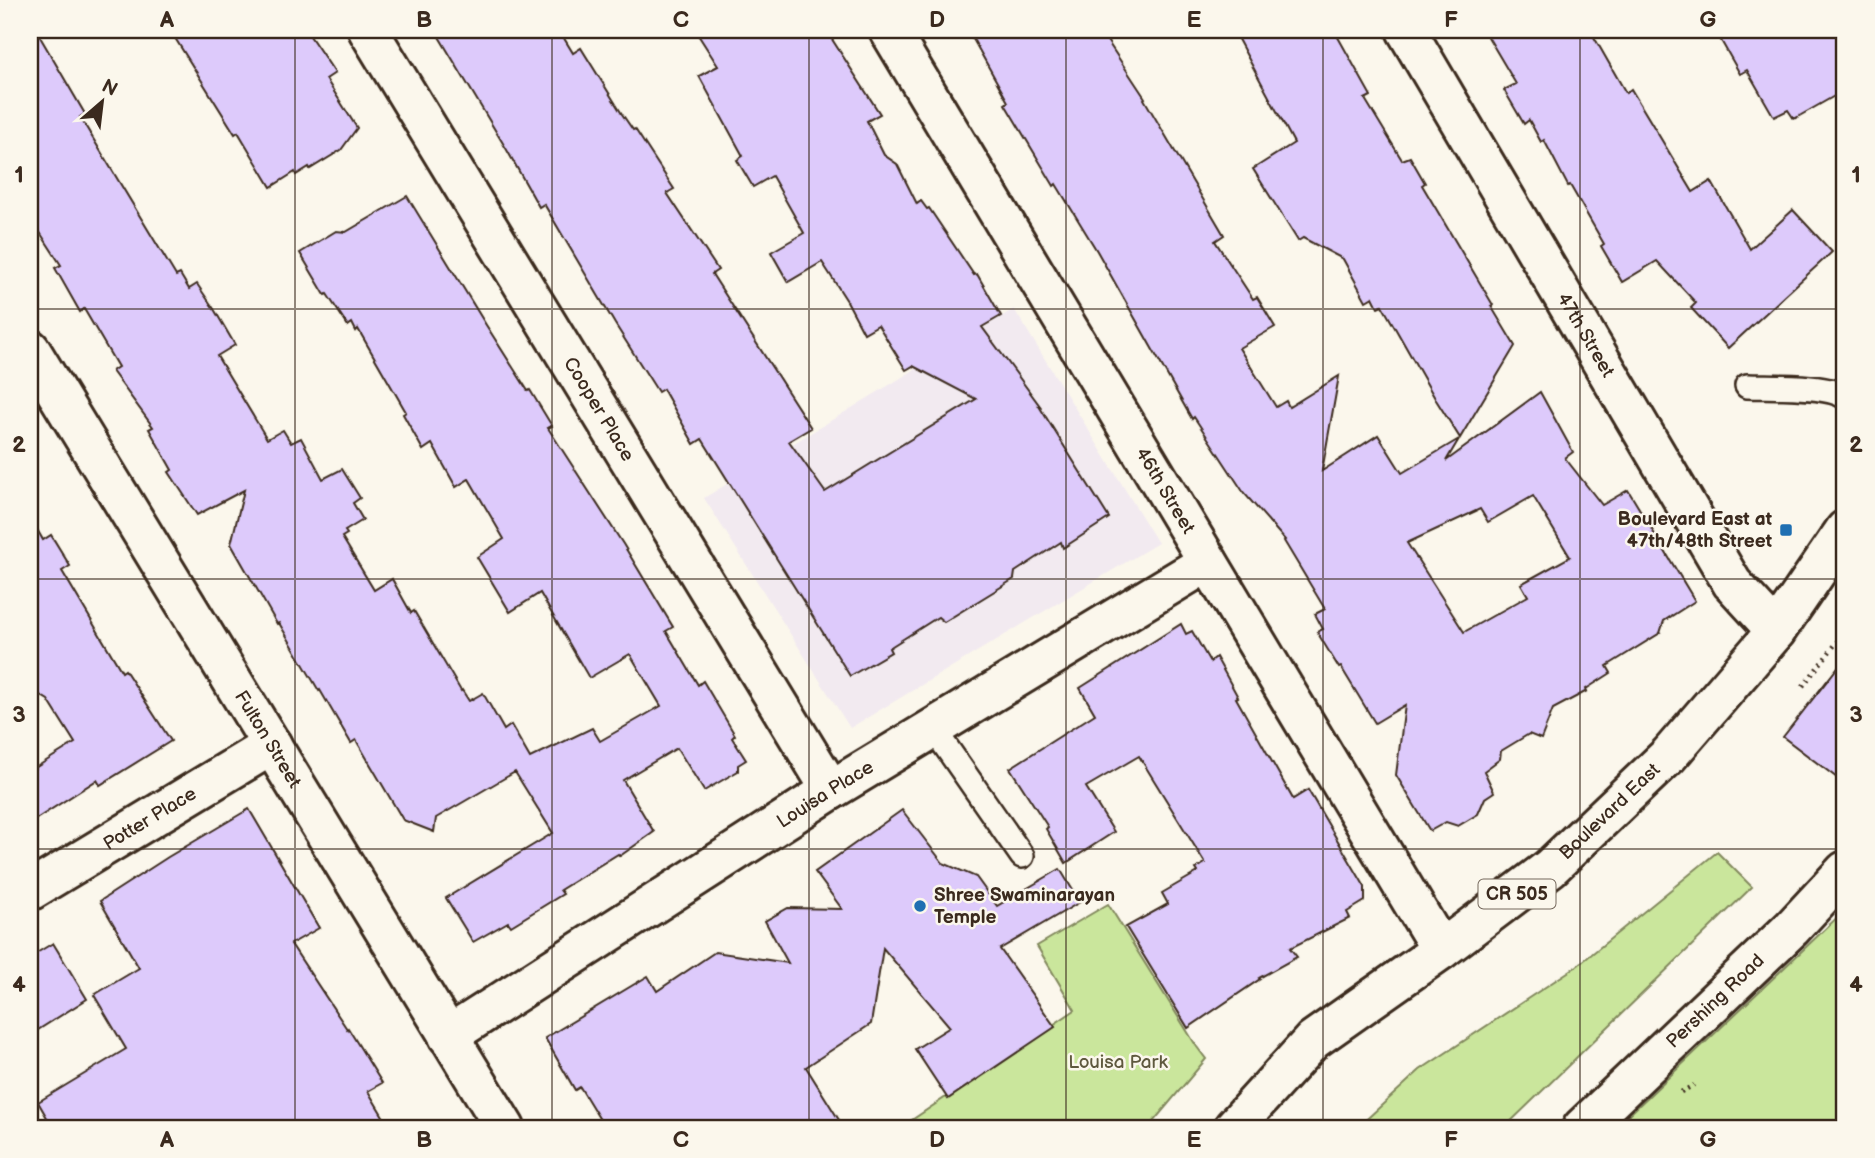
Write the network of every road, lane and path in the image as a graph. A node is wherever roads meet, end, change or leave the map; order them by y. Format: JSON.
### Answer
{"nodes":[{"id":1,"x":368,"y":30,"type":"edge"},
{"id":2,"x":889,"y":30,"type":"edge"},
{"id":3,"x":1406,"y":30,"type":"edge"},
{"id":4,"x":30,"y":349,"type":"edge"},
{"id":5,"x":1747,"y":386,"type":"dead end"},
{"id":6,"x":1845,"y":397,"type":"edge"},
{"id":7,"x":1845,"y":530,"type":"edge"},
{"id":8,"x":1208,"y":562,"type":"junction"},
{"id":9,"x":1776,"y":631,"type":"junction"},
{"id":10,"x":1845,"y":632,"type":"edge"},
{"id":11,"x":1803,"y":686,"type":"dead end"},
{"id":12,"x":933,"y":728,"type":"junction"},
{"id":13,"x":272,"y":745,"type":"junction"},
{"id":14,"x":831,"y":790,"type":"junction"},
{"id":15,"x":1022,"y":856,"type":"dead end"},
{"id":16,"x":1845,"y":871,"type":"edge"},
{"id":17,"x":30,"y":891,"type":"edge"},
{"id":18,"x":1441,"y":950,"type":"junction"},
{"id":19,"x":449,"y":1036,"type":"junction"},
{"id":20,"x":505,"y":1128,"type":"edge"},
{"id":21,"x":1233,"y":1128,"type":"edge"},
{"id":22,"x":1582,"y":1128,"type":"edge"}],
"edges":[{"from":1,"to":14,"type":"street","name":"Cooper Place"},
{"from":2,"to":8,"type":"street","name":"46th Street"},
{"from":3,"to":9,"type":"street","name":"47th Street"},
{"from":4,"to":13,"type":"street","name":"Fulton Street"},
{"from":5,"to":6,"type":"lane"},
{"from":7,"to":9,"type":"street","name":"Boulevard East","number":"CR 505"},
{"from":8,"to":12,"type":"street","name":"Louisa Place"},
{"from":8,"to":18,"type":"street","name":"46th Street"},
{"from":9,"to":18,"type":"street","name":"Boulevard East","number":"CR 505"},
{"from":10,"to":11,"type":"path"},
{"from":12,"to":14,"type":"street","name":"Louisa Place"},
{"from":12,"to":15,"type":"lane"},
{"from":13,"to":17,"type":"street","name":"Potter Place"},
{"from":13,"to":19,"type":"street","name":"Fulton Street"},
{"from":14,"to":19,"type":"street","name":"Louisa Place"},
{"from":16,"to":22,"type":"street","name":"Pershing Road"},
{"from":18,"to":21,"type":"street","name":"Boulevard East","number":"CR 505"},
{"from":19,"to":20,"type":"street","name":"Fulton Street"}]}
